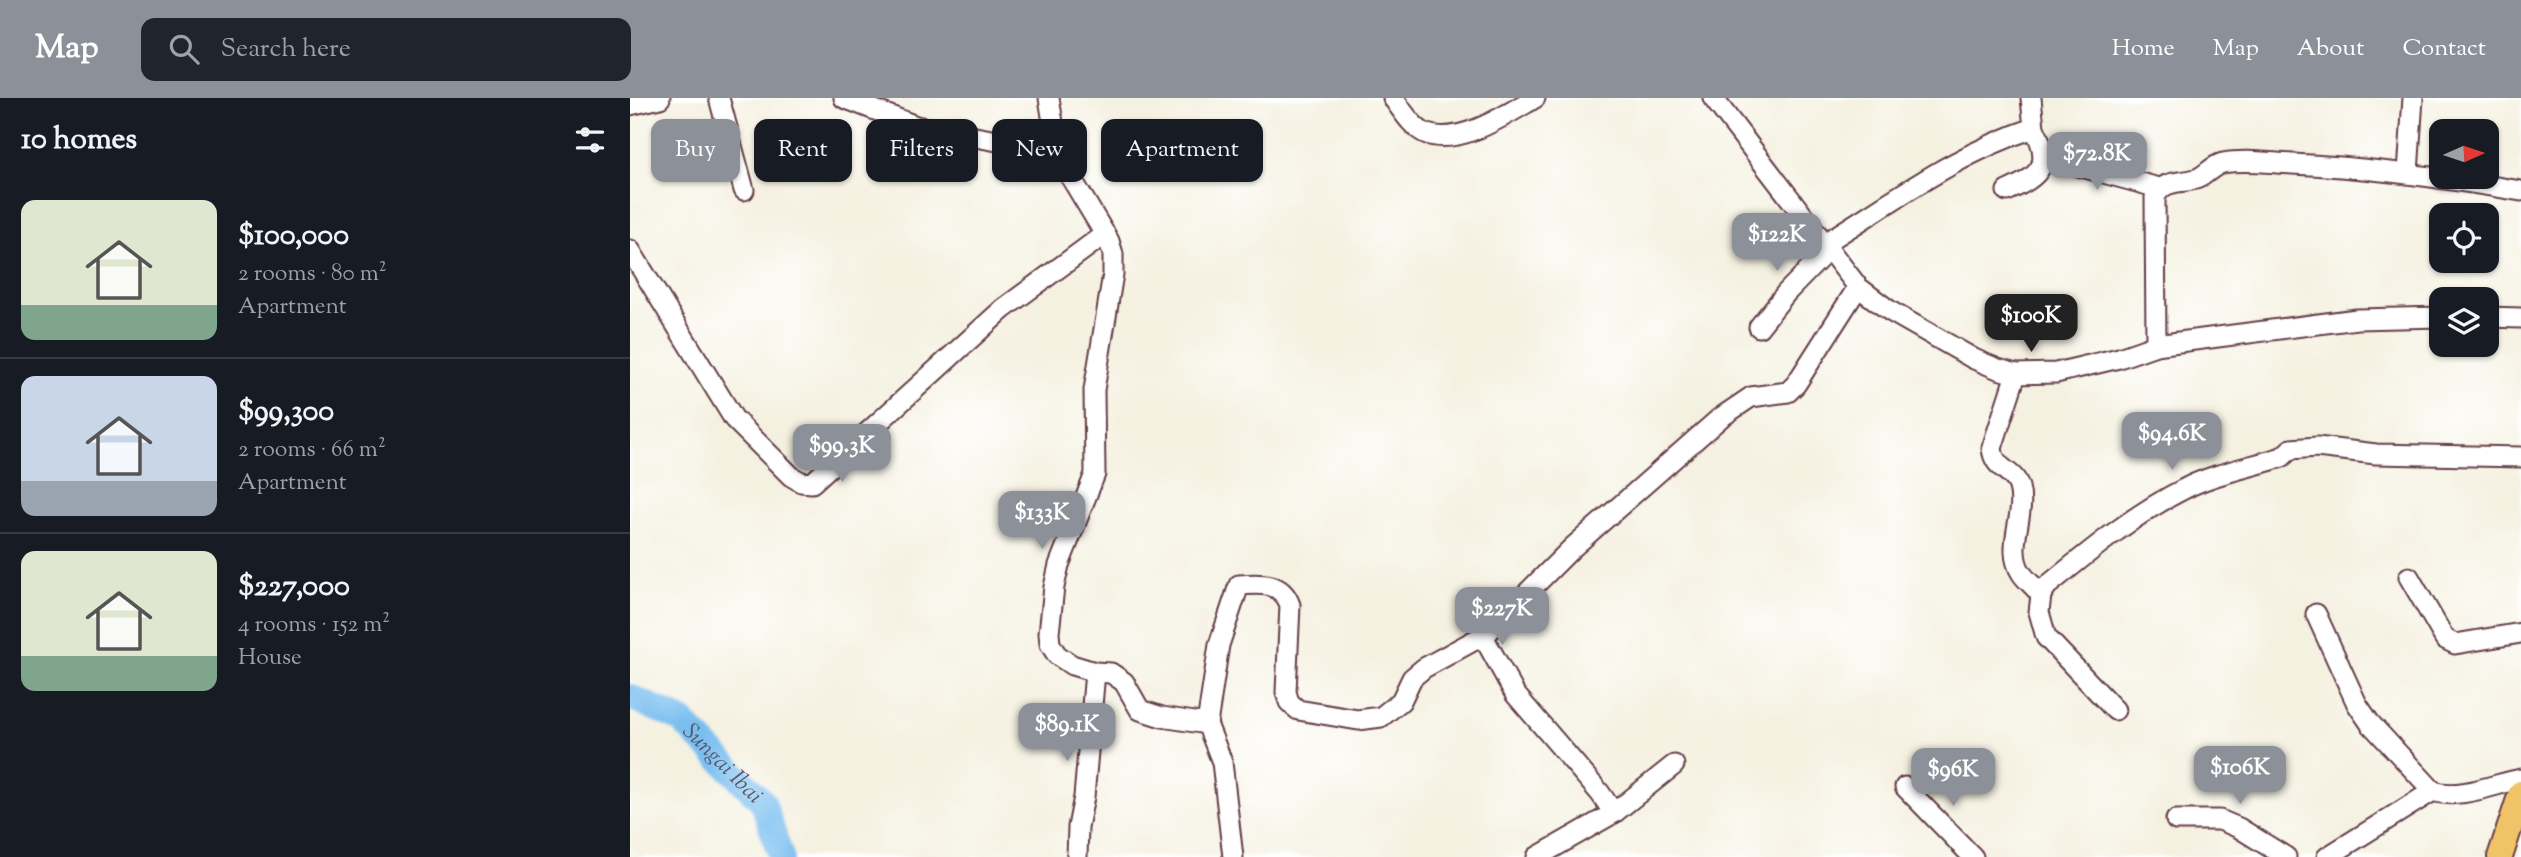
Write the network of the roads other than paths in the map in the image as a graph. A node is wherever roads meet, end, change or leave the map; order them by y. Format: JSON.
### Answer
{"nodes":[{"id":1,"x":660,"y":98,"type":"edge"},
{"id":2,"x":719,"y":98,"type":"edge"},
{"id":3,"x":844,"y":98,"type":"edge"},
{"id":4,"x":1049,"y":98,"type":"edge"},
{"id":5,"x":1393,"y":98,"type":"edge"},
{"id":6,"x":1535,"y":98,"type":"edge"},
{"id":7,"x":1713,"y":98,"type":"edge"},
{"id":8,"x":2031,"y":98,"type":"edge"},
{"id":9,"x":2413,"y":98,"type":"edge"},
{"id":10,"x":630,"y":106,"type":"edge"},
{"id":11,"x":1052,"y":119,"type":"edge"},
{"id":12,"x":2034,"y":128,"type":"junction"},
{"id":13,"x":992,"y":140,"type":"edge"},
{"id":14,"x":2044,"y":157,"type":"junction"},
{"id":15,"x":2408,"y":173,"type":"junction"},
{"id":16,"x":1074,"y":182,"type":"edge"},
{"id":17,"x":2159,"y":188,"type":"junction"},
{"id":18,"x":744,"y":190,"type":"dead end"},
{"id":19,"x":2007,"y":191,"type":"dead end"},
{"id":20,"x":2521,"y":191,"type":"edge"},
{"id":21,"x":1105,"y":234,"type":"junction"},
{"id":22,"x":1827,"y":246,"type":"junction"},
{"id":23,"x":630,"y":250,"type":"edge"},
{"id":24,"x":1858,"y":287,"type":"junction"},
{"id":25,"x":2429,"y":317,"type":"edge"},
{"id":26,"x":2499,"y":317,"type":"edge"},
{"id":27,"x":2521,"y":318,"type":"edge"},
{"id":28,"x":1759,"y":327,"type":"dead end"},
{"id":29,"x":2156,"y":345,"type":"junction"},
{"id":30,"x":2015,"y":373,"type":"junction"},
{"id":31,"x":2521,"y":457,"type":"edge"},
{"id":32,"x":2409,"y":577,"type":"dead end"},
{"id":33,"x":2041,"y":595,"type":"junction"},
{"id":34,"x":2316,"y":614,"type":"dead end"},
{"id":35,"x":2521,"y":633,"type":"edge"},
{"id":36,"x":1483,"y":636,"type":"junction"},
{"id":37,"x":1095,"y":672,"type":"junction"},
{"id":38,"x":2115,"y":710,"type":"dead end"},
{"id":39,"x":1207,"y":724,"type":"junction"},
{"id":40,"x":1674,"y":765,"type":"dead end"},
{"id":41,"x":2521,"y":779,"type":"edge"},
{"id":42,"x":1905,"y":787,"type":"dead end"},
{"id":43,"x":2433,"y":791,"type":"junction"},
{"id":44,"x":2521,"y":793,"type":"edge"},
{"id":45,"x":1614,"y":813,"type":"junction"},
{"id":46,"x":2176,"y":820,"type":"dead end"},
{"id":47,"x":1077,"y":857,"type":"edge"},
{"id":48,"x":1233,"y":857,"type":"edge"},
{"id":49,"x":1537,"y":857,"type":"edge"},
{"id":50,"x":1973,"y":857,"type":"edge"},
{"id":51,"x":2286,"y":857,"type":"edge"},
{"id":52,"x":2327,"y":857,"type":"edge"},
{"id":53,"x":2500,"y":857,"type":"edge"}],
"edges":[{"from":1,"to":10,"type":"street"},
{"from":2,"to":18,"type":"street"},
{"from":3,"to":13,"type":"street"},
{"from":4,"to":11,"type":"street"},
{"from":5,"to":6,"type":"street"},
{"from":7,"to":22,"type":"street"},
{"from":8,"to":12,"type":"street"},
{"from":9,"to":15,"type":"street"},
{"from":12,"to":14,"type":"street"},
{"from":12,"to":22,"type":"street"},
{"from":14,"to":17,"type":"street"},
{"from":14,"to":19,"type":"street"},
{"from":15,"to":17,"type":"street"},
{"from":15,"to":20,"type":"street"},
{"from":16,"to":21,"type":"street"},
{"from":17,"to":29,"type":"street"},
{"from":21,"to":23,"type":"street"},
{"from":21,"to":37,"type":"street"},
{"from":22,"to":24,"type":"street"},
{"from":22,"to":28,"type":"street"},
{"from":24,"to":30,"type":"street"},
{"from":24,"to":36,"type":"street"},
{"from":25,"to":29,"type":"street"},
{"from":26,"to":27,"type":"street"},
{"from":29,"to":30,"type":"street"},
{"from":30,"to":33,"type":"street"},
{"from":31,"to":33,"type":"street"},
{"from":32,"to":35,"type":"street"},
{"from":33,"to":38,"type":"street"},
{"from":34,"to":43,"type":"street"},
{"from":36,"to":39,"type":"street"},
{"from":36,"to":45,"type":"street"},
{"from":37,"to":39,"type":"street"},
{"from":37,"to":47,"type":"street"},
{"from":39,"to":48,"type":"street"},
{"from":40,"to":45,"type":"street"},
{"from":41,"to":43,"type":"street"},
{"from":42,"to":50,"type":"street"},
{"from":43,"to":52,"type":"street"},
{"from":44,"to":53,"type":"main road"},
{"from":45,"to":49,"type":"street"},
{"from":46,"to":51,"type":"street"}]}
